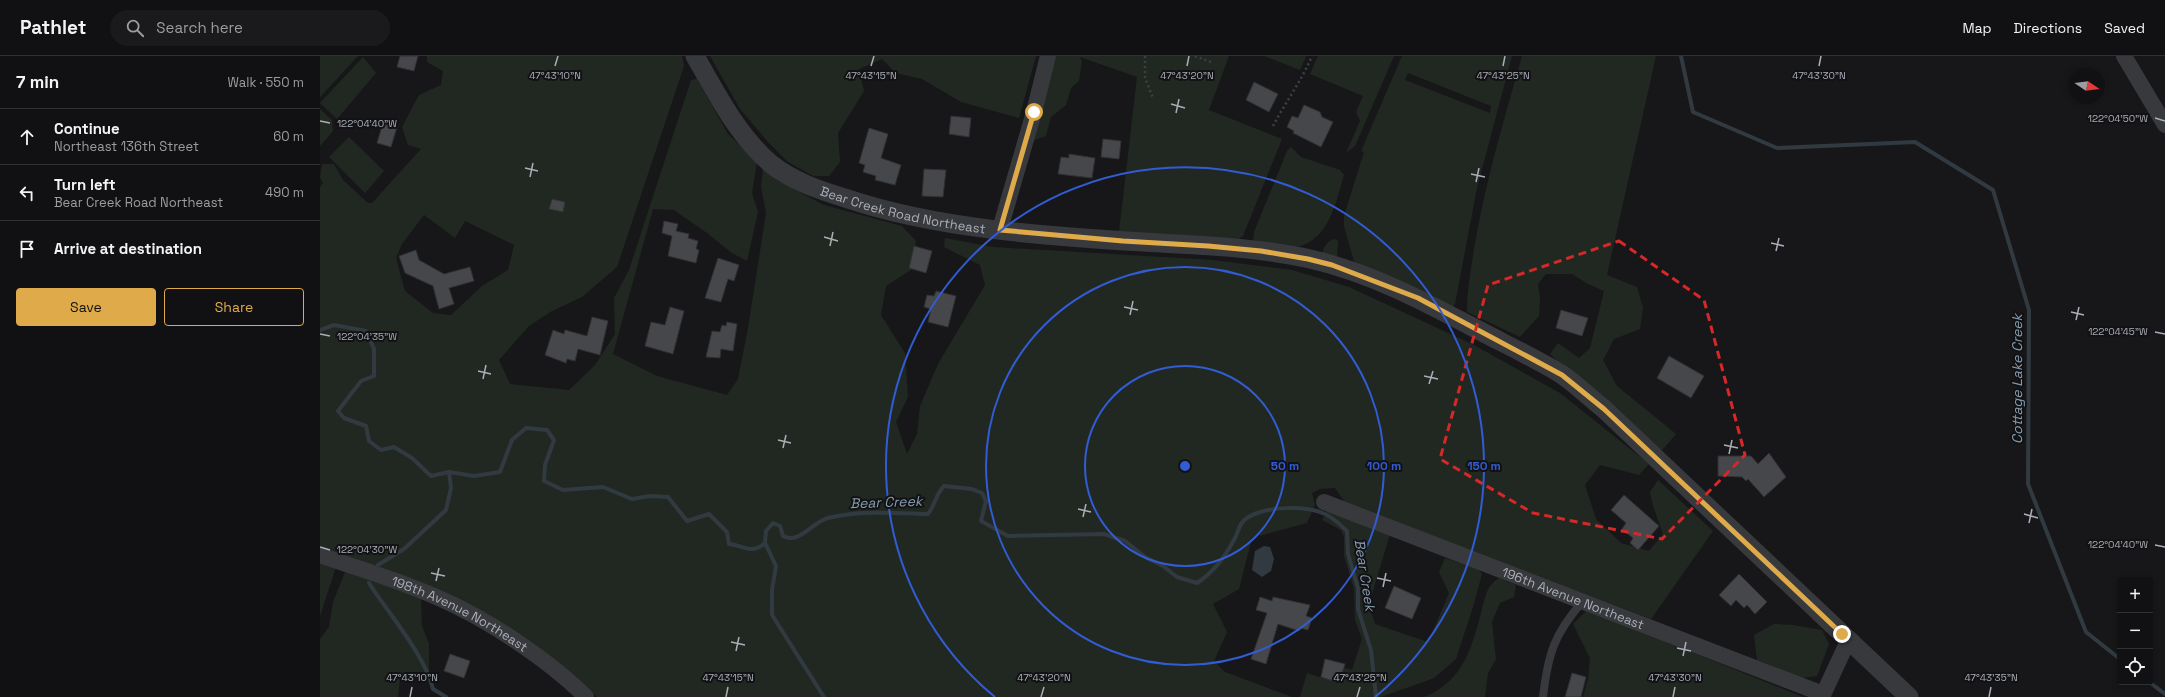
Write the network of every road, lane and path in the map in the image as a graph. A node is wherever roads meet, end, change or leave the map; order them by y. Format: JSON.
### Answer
{"nodes":[{"id":1,"x":695,"y":56,"type":"edge"},
{"id":2,"x":1048,"y":56,"type":"edge"},
{"id":3,"x":1145,"y":56,"type":"edge"},
{"id":4,"x":1194,"y":56,"type":"edge"},
{"id":5,"x":1312,"y":56,"type":"edge"},
{"id":6,"x":2124,"y":56,"type":"edge"},
{"id":7,"x":1213,"y":63,"type":"dead end"},
{"id":8,"x":1153,"y":98,"type":"dead end"},
{"id":9,"x":2165,"y":125,"type":"edge"},
{"id":10,"x":1273,"y":126,"type":"dead end"},
{"id":11,"x":1000,"y":230,"type":"junction"},
{"id":12,"x":1324,"y":502,"type":"dead end"},
{"id":13,"x":320,"y":555,"type":"edge"},
{"id":14,"x":1583,"y":601,"type":"junction"},
{"id":15,"x":1848,"y":641,"type":"junction"},
{"id":16,"x":1822,"y":696,"type":"edge"},
{"id":17,"x":586,"y":697,"type":"edge"},
{"id":18,"x":1543,"y":697,"type":"edge"},
{"id":19,"x":1909,"y":697,"type":"edge"}],
"edges":[{"from":1,"to":11,"type":"street","name":"Bear Creek Road Northeast"},
{"from":2,"to":11,"type":"street"},
{"from":3,"to":8,"type":"path"},
{"from":4,"to":7,"type":"path"},
{"from":5,"to":10,"type":"path"},
{"from":6,"to":9,"type":"street"},
{"from":11,"to":15,"type":"street","name":"Bear Creek Road Northeast"},
{"from":12,"to":14,"type":"street","name":"196th Avenue Northeast"},
{"from":13,"to":17,"type":"street","name":"198th Avenue Northeast"},
{"from":14,"to":16,"type":"street","name":"196th Avenue Northeast"},
{"from":14,"to":18,"type":"lane"},
{"from":15,"to":16,"type":"street"},
{"from":15,"to":19,"type":"street","name":"Bear Creek Road Northeast"}]}
